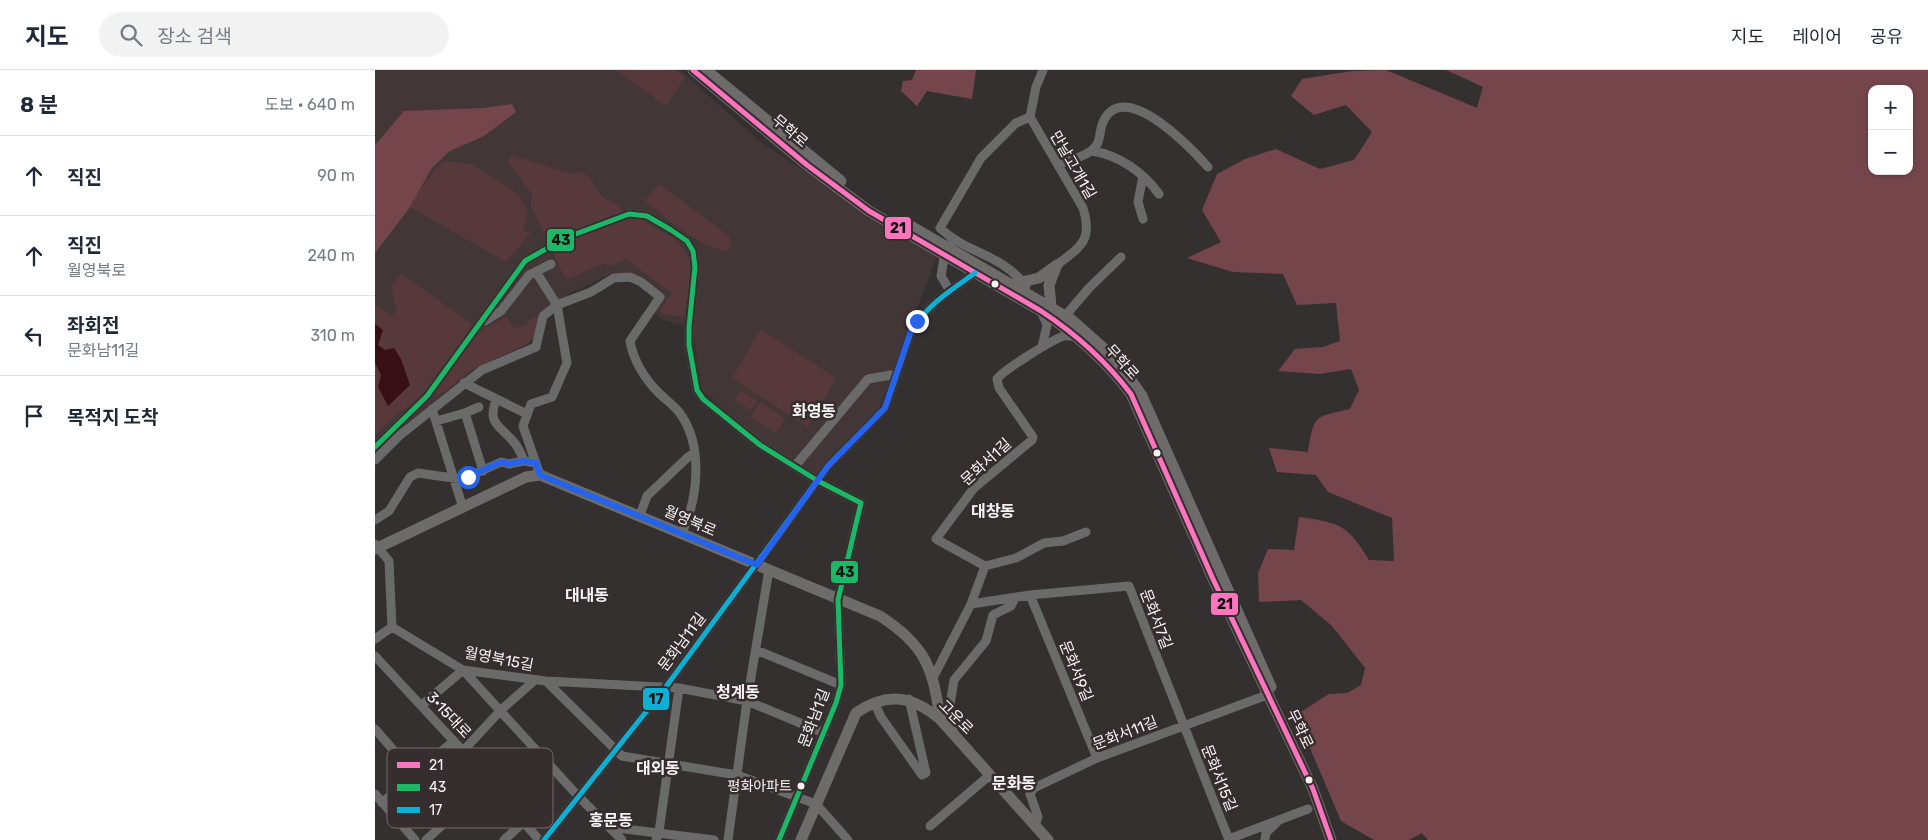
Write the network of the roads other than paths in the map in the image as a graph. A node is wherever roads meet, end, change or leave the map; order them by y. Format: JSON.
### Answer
{"nodes":[{"id":1,"x":693,"y":70,"type":"edge"},
{"id":2,"x":706,"y":70,"type":"edge"},
{"id":3,"x":1043,"y":70,"type":"edge"},
{"id":4,"x":1030,"y":117,"type":"junction"},
{"id":5,"x":1092,"y":151,"type":"junction"},
{"id":6,"x":1058,"y":165,"type":"junction"},
{"id":7,"x":1208,"y":167,"type":"dead end"},
{"id":8,"x":1143,"y":176,"type":"junction"},
{"id":9,"x":1159,"y":194,"type":"dead end"},
{"id":10,"x":1143,"y":219,"type":"dead end"},
{"id":11,"x":953,"y":240,"type":"junction"},
{"id":12,"x":1121,"y":257,"type":"dead end"},
{"id":13,"x":551,"y":264,"type":"dead end"},
{"id":14,"x":1057,"y":265,"type":"junction"},
{"id":15,"x":536,"y":272,"type":"junction"},
{"id":16,"x":975,"y":273,"type":"junction"},
{"id":17,"x":1018,"y":283,"type":"junction"},
{"id":18,"x":950,"y":292,"type":"junction"},
{"id":19,"x":557,"y":305,"type":"junction"},
{"id":20,"x":1046,"y":309,"type":"junction"},
{"id":21,"x":1066,"y":316,"type":"junction"},
{"id":22,"x":480,"y":323,"type":"junction"},
{"id":23,"x":1075,"y":336,"type":"junction"},
{"id":24,"x":1042,"y":347,"type":"junction"},
{"id":25,"x":897,"y":374,"type":"junction"},
{"id":26,"x":464,"y":383,"type":"junction"},
{"id":27,"x":496,"y":399,"type":"junction"},
{"id":28,"x":479,"y":407,"type":"dead end"},
{"id":29,"x":432,"y":409,"type":"junction"},
{"id":30,"x":465,"y":413,"type":"junction"},
{"id":31,"x":527,"y":414,"type":"junction"},
{"id":32,"x":436,"y":421,"type":"junction"},
{"id":33,"x":375,"y":446,"type":"edge"},
{"id":34,"x":695,"y":453,"type":"junction"},
{"id":35,"x":375,"y":460,"type":"edge"},
{"id":36,"x":524,"y":461,"type":"junction"},
{"id":37,"x":536,"y":463,"type":"junction"},
{"id":38,"x":795,"y":466,"type":"junction"},
{"id":39,"x":483,"y":471,"type":"junction"},
{"id":40,"x":540,"y":475,"type":"junction"},
{"id":41,"x":454,"y":478,"type":"junction"},
{"id":42,"x":818,"y":481,"type":"junction"},
{"id":43,"x":463,"y":508,"type":"junction"},
{"id":44,"x":640,"y":515,"type":"junction"},
{"id":45,"x":375,"y":520,"type":"edge"},
{"id":46,"x":1085,"y":532,"type":"dead end"},
{"id":47,"x":682,"y":533,"type":"junction"},
{"id":48,"x":376,"y":547,"type":"edge"},
{"id":49,"x":757,"y":565,"type":"junction"},
{"id":50,"x":985,"y":566,"type":"junction"},
{"id":51,"x":769,"y":570,"type":"junction"},
{"id":52,"x":1030,"y":595,"type":"junction"},
{"id":53,"x":1015,"y":598,"type":"junction"},
{"id":54,"x":838,"y":600,"type":"junction"},
{"id":55,"x":971,"y":604,"type":"junction"},
{"id":56,"x":392,"y":627,"type":"junction"},
{"id":57,"x":375,"y":639,"type":"edge"},
{"id":58,"x":756,"y":650,"type":"junction"},
{"id":59,"x":375,"y":656,"type":"edge"},
{"id":60,"x":463,"y":670,"type":"junction"},
{"id":61,"x":933,"y":678,"type":"junction"},
{"id":62,"x":535,"y":680,"type":"junction"},
{"id":63,"x":546,"y":681,"type":"junction"},
{"id":64,"x":841,"y":685,"type":"junction"},
{"id":65,"x":665,"y":688,"type":"junction"},
{"id":66,"x":679,"y":688,"type":"junction"},
{"id":67,"x":1267,"y":695,"type":"junction"},
{"id":68,"x":909,"y":699,"type":"junction"},
{"id":69,"x":747,"y":701,"type":"junction"},
{"id":70,"x":874,"y":702,"type":"junction"},
{"id":71,"x":422,"y":706,"type":"junction"},
{"id":72,"x":501,"y":710,"type":"junction"},
{"id":73,"x":940,"y":719,"type":"junction"},
{"id":74,"x":1183,"y":725,"type":"junction"},
{"id":75,"x":375,"y":729,"type":"edge"},
{"id":76,"x":824,"y":733,"type":"junction"},
{"id":77,"x":954,"y":734,"type":"junction"},
{"id":78,"x":454,"y":741,"type":"junction"},
{"id":79,"x":391,"y":748,"type":"edge"},
{"id":80,"x":445,"y":748,"type":"edge"},
{"id":81,"x":460,"y":748,"type":"edge"},
{"id":82,"x":466,"y":748,"type":"edge"},
{"id":83,"x":535,"y":748,"type":"edge"},
{"id":84,"x":614,"y":750,"type":"junction"},
{"id":85,"x":1097,"y":758,"type":"junction"},
{"id":86,"x":668,"y":762,"type":"junction"},
{"id":87,"x":553,"y":768,"type":"edge"},
{"id":88,"x":737,"y":775,"type":"junction"},
{"id":89,"x":990,"y":775,"type":"junction"},
{"id":90,"x":375,"y":794,"type":"edge"},
{"id":91,"x":578,"y":796,"type":"junction"},
{"id":92,"x":797,"y":797,"type":"junction"},
{"id":93,"x":387,"y":798,"type":"edge"},
{"id":94,"x":382,"y":803,"type":"junction"},
{"id":95,"x":816,"y":804,"type":"junction"},
{"id":96,"x":387,"y":809,"type":"edge"},
{"id":97,"x":1308,"y":809,"type":"dead end"},
{"id":98,"x":1279,"y":820,"type":"junction"},
{"id":99,"x":930,"y":826,"type":"dead end"},
{"id":100,"x":1035,"y":826,"type":"junction"},
{"id":101,"x":609,"y":827,"type":"junction"},
{"id":102,"x":404,"y":828,"type":"edge"},
{"id":103,"x":439,"y":828,"type":"edge"},
{"id":104,"x":517,"y":828,"type":"edge"},
{"id":105,"x":528,"y":828,"type":"edge"},
{"id":106,"x":658,"y":836,"type":"edge"},
{"id":107,"x":415,"y":840,"type":"edge"},
{"id":108,"x":426,"y":840,"type":"edge"},
{"id":109,"x":504,"y":840,"type":"edge"},
{"id":110,"x":539,"y":840,"type":"edge"},
{"id":111,"x":544,"y":840,"type":"edge"},
{"id":112,"x":622,"y":840,"type":"edge"},
{"id":113,"x":714,"y":840,"type":"edge"},
{"id":114,"x":728,"y":840,"type":"edge"},
{"id":115,"x":779,"y":840,"type":"edge"},
{"id":116,"x":801,"y":840,"type":"edge"},
{"id":117,"x":848,"y":840,"type":"edge"},
{"id":118,"x":1048,"y":840,"type":"edge"},
{"id":119,"x":1229,"y":840,"type":"edge"},
{"id":120,"x":1265,"y":840,"type":"edge"},
{"id":121,"x":1331,"y":840,"type":"edge"},
{"id":122,"x":1337,"y":840,"type":"edge"}],
"edges":[{"from":1,"to":16,"type":"main road","name":"무학로"},
{"from":2,"to":17,"type":"main road","name":"무학로"},
{"from":3,"to":4,"type":"street"},
{"from":4,"to":6,"type":"street","name":"만날고개1길"},
{"from":4,"to":11,"type":"street"},
{"from":5,"to":6,"type":"street"},
{"from":5,"to":7,"type":"street"},
{"from":5,"to":8,"type":"street"},
{"from":6,"to":14,"type":"street","name":"만날고개1길"},
{"from":8,"to":9,"type":"street"},
{"from":8,"to":10,"type":"street"},
{"from":11,"to":17,"type":"street"},
{"from":11,"to":18,"type":"street","bridge":true},
{"from":12,"to":21,"type":"street"},
{"from":13,"to":15,"type":"street"},
{"from":14,"to":17,"type":"main road"},
{"from":14,"to":20,"type":"main road"},
{"from":15,"to":19,"type":"street"},
{"from":15,"to":22,"type":"street"},
{"from":16,"to":18,"type":"street","name":"문화남11길"},
{"from":16,"to":20,"type":"main road","name":"무학로"},
{"from":17,"to":20,"type":"main road","name":"무학로"},
{"from":18,"to":25,"type":"street","name":"문화남11길"},
{"from":19,"to":26,"type":"street"},
{"from":19,"to":31,"type":"street"},
{"from":19,"to":34,"type":"street"},
{"from":20,"to":21,"type":"main road","name":"무학로"},
{"from":20,"to":23,"type":"main road","name":"무학로"},
{"from":20,"to":24,"type":"street"},
{"from":21,"to":122,"type":"main road","name":"무학로"},
{"from":22,"to":33,"type":"street"},
{"from":22,"to":38,"type":"street"},
{"from":23,"to":24,"type":"street","name":"문화서1길"},
{"from":23,"to":67,"type":"main road","name":"무학로"},
{"from":24,"to":50,"type":"street","name":"문화서1길"},
{"from":25,"to":38,"type":"street"},
{"from":25,"to":42,"type":"street","name":"문화남11길"},
{"from":26,"to":27,"type":"street"},
{"from":26,"to":29,"type":"street"},
{"from":27,"to":31,"type":"street"},
{"from":27,"to":36,"type":"street"},
{"from":28,"to":30,"type":"street"},
{"from":29,"to":32,"type":"street"},
{"from":29,"to":35,"type":"street"},
{"from":30,"to":32,"type":"street"},
{"from":30,"to":39,"type":"street"},
{"from":31,"to":37,"type":"street"},
{"from":32,"to":41,"type":"street"},
{"from":34,"to":44,"type":"street"},
{"from":34,"to":47,"type":"street"},
{"from":36,"to":37,"type":"street"},
{"from":36,"to":39,"type":"street"},
{"from":37,"to":40,"type":"street"},
{"from":38,"to":42,"type":"street"},
{"from":39,"to":41,"type":"street"},
{"from":40,"to":43,"type":"main road"},
{"from":40,"to":44,"type":"main road","name":"월영북로"},
{"from":41,"to":43,"type":"street"},
{"from":41,"to":45,"type":"street"},
{"from":42,"to":49,"type":"street","name":"문화남11길"},
{"from":42,"to":54,"type":"street","name":"문화남1길"},
{"from":43,"to":48,"type":"main road"},
{"from":44,"to":47,"type":"main road","name":"월영북로"},
{"from":46,"to":50,"type":"street"},
{"from":47,"to":49,"type":"main road","name":"월영북로"},
{"from":48,"to":56,"type":"street"},
{"from":49,"to":51,"type":"main road","name":"월영북로"},
{"from":49,"to":65,"type":"street","name":"문화남11길"},
{"from":50,"to":55,"type":"street"},
{"from":51,"to":54,"type":"main road","name":"월영북로"},
{"from":51,"to":58,"type":"street"},
{"from":52,"to":53,"type":"street","name":"문화서7길"},
{"from":52,"to":74,"type":"street","name":"문화서7길"},
{"from":52,"to":85,"type":"street","name":"문화서9길"},
{"from":53,"to":55,"type":"street","name":"문화서7길"},
{"from":53,"to":77,"type":"street"},
{"from":54,"to":61,"type":"main road","name":"월영북로"},
{"from":54,"to":64,"type":"street","name":"문화남1길"},
{"from":55,"to":61,"type":"street"},
{"from":56,"to":57,"type":"street"},
{"from":56,"to":60,"type":"street","name":"월영북15길"},
{"from":58,"to":64,"type":"street"},
{"from":58,"to":69,"type":"street"},
{"from":59,"to":71,"type":"street","name":"3·15대로"},
{"from":60,"to":62,"type":"street","name":"월영북15길"},
{"from":60,"to":71,"type":"street"},
{"from":60,"to":72,"type":"street"},
{"from":61,"to":73,"type":"main road","name":"월영북로"},
{"from":62,"to":63,"type":"street","name":"월영북15길"},
{"from":62,"to":72,"type":"street"},
{"from":63,"to":65,"type":"street","name":"월영북15길"},
{"from":63,"to":84,"type":"street"},
{"from":64,"to":76,"type":"street","name":"문화남1길"},
{"from":65,"to":66,"type":"street","name":"월영북15길"},
{"from":65,"to":84,"type":"street","name":"문화남11길"},
{"from":66,"to":69,"type":"street","name":"월영북15길"},
{"from":66,"to":86,"type":"street"},
{"from":67,"to":74,"type":"street","name":"문화서11길"},
{"from":67,"to":121,"type":"main road","name":"무학로"},
{"from":68,"to":70,"type":"main road"},
{"from":68,"to":70,"type":"street"},
{"from":68,"to":73,"type":"main road","name":"고운로"},
{"from":69,"to":76,"type":"street","name":"월영북15길"},
{"from":69,"to":88,"type":"street"},
{"from":70,"to":95,"type":"main road"},
{"from":71,"to":78,"type":"street","name":"3·15대로"},
{"from":72,"to":82,"type":"street"},
{"from":72,"to":83,"type":"street"},
{"from":73,"to":77,"type":"main road","name":"고운로"},
{"from":74,"to":85,"type":"street","name":"문화서11길"},
{"from":74,"to":119,"type":"street","name":"문화서15길"},
{"from":75,"to":79,"type":"street"},
{"from":76,"to":92,"type":"street","name":"문화남1길"},
{"from":77,"to":89,"type":"main road","name":"고운로"},
{"from":78,"to":80,"type":"street"},
{"from":78,"to":81,"type":"street","name":"3·15대로"},
{"from":84,"to":86,"type":"street"},
{"from":84,"to":91,"type":"street","name":"문화남11길"},
{"from":85,"to":100,"type":"street","name":"문화서11길"},
{"from":86,"to":88,"type":"street"},
{"from":86,"to":106,"type":"street"},
{"from":87,"to":91,"type":"street"},
{"from":88,"to":92,"type":"street"},
{"from":88,"to":114,"type":"street"},
{"from":89,"to":99,"type":"street"},
{"from":89,"to":100,"type":"main road","name":"고운로"},
{"from":90,"to":94,"type":"street"},
{"from":91,"to":101,"type":"street"},
{"from":91,"to":111,"type":"street","name":"문화남11길"},
{"from":92,"to":95,"type":"street"},
{"from":92,"to":115,"type":"street","name":"문화남1길"},
{"from":93,"to":94,"type":"street"},
{"from":94,"to":96,"type":"street"},
{"from":95,"to":116,"type":"main road"},
{"from":95,"to":117,"type":"street"},
{"from":97,"to":98,"type":"street"},
{"from":98,"to":119,"type":"street"},
{"from":98,"to":120,"type":"street"},
{"from":100,"to":118,"type":"main road","name":"고운로"},
{"from":101,"to":106,"type":"street"},
{"from":101,"to":112,"type":"street"},
{"from":102,"to":107,"type":"street"},
{"from":103,"to":108,"type":"street"},
{"from":104,"to":109,"type":"street"},
{"from":105,"to":110,"type":"street","name":"3·15대로"},
{"from":106,"to":113,"type":"street"}]}
